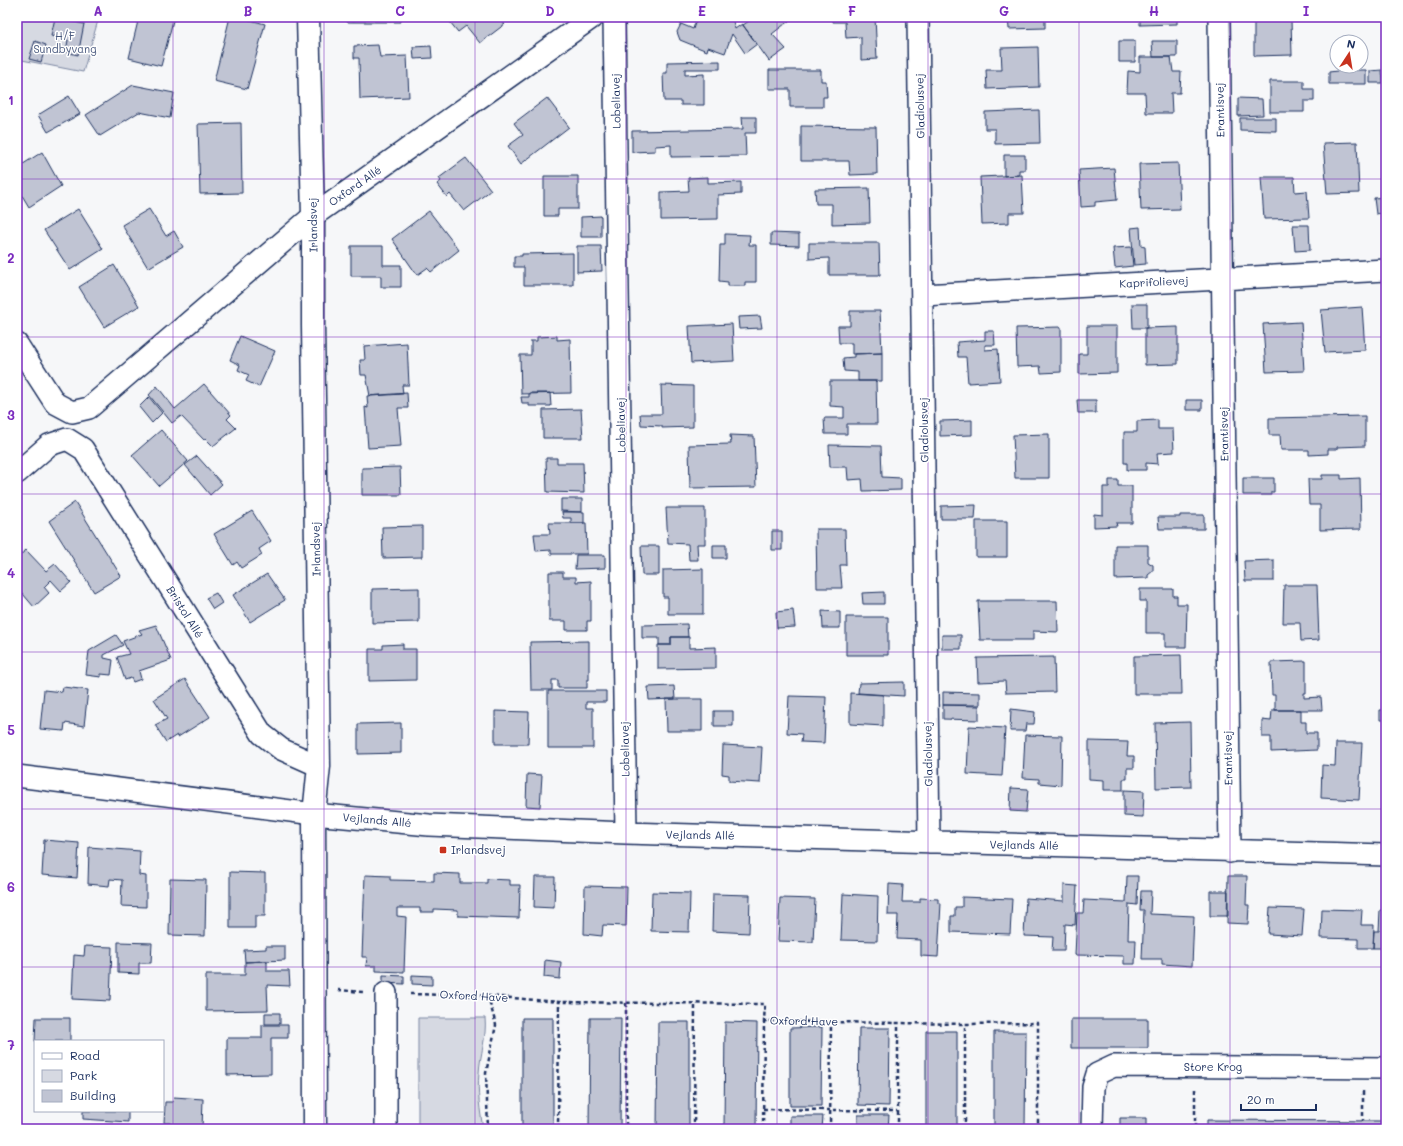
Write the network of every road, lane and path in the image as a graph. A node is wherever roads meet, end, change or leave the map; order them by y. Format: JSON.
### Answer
{"nodes":[{"id":1,"x":308,"y":17,"type":"edge"},
{"id":2,"x":593,"y":17,"type":"edge"},
{"id":3,"x":614,"y":17,"type":"edge"},
{"id":4,"x":918,"y":17,"type":"edge"},
{"id":5,"x":1219,"y":17,"type":"edge"},
{"id":6,"x":313,"y":216,"type":"junction"},
{"id":7,"x":1386,"y":270,"type":"edge"},
{"id":8,"x":1222,"y":279,"type":"junction"},
{"id":9,"x":923,"y":295,"type":"junction"},
{"id":10,"x":17,"y":344,"type":"edge"},
{"id":11,"x":17,"y":473,"type":"edge"},
{"id":12,"x":319,"y":766,"type":"junction"},
{"id":13,"x":17,"y":776,"type":"edge"},
{"id":14,"x":314,"y":814,"type":"junction"},
{"id":15,"x":626,"y":833,"type":"junction"},
{"id":16,"x":929,"y":842,"type":"junction"},
{"id":17,"x":1230,"y":852,"type":"junction"},
{"id":18,"x":1386,"y":855,"type":"edge"},
{"id":19,"x":313,"y":989,"type":"junction"},
{"id":20,"x":386,"y":993,"type":"junction"},
{"id":21,"x":488,"y":996,"type":"junction"},
{"id":22,"x":559,"y":1002,"type":"junction"},
{"id":23,"x":626,"y":1003,"type":"junction"},
{"id":24,"x":695,"y":1004,"type":"junction"},
{"id":25,"x":764,"y":1021,"type":"junction"},
{"id":26,"x":830,"y":1022,"type":"junction"},
{"id":27,"x":898,"y":1022,"type":"junction"},
{"id":28,"x":966,"y":1024,"type":"junction"},
{"id":29,"x":1195,"y":1066,"type":"junction"},
{"id":30,"x":1363,"y":1068,"type":"junction"},
{"id":31,"x":1386,"y":1068,"type":"edge"},
{"id":32,"x":763,"y":1109,"type":"junction"},
{"id":33,"x":830,"y":1110,"type":"junction"},
{"id":34,"x":898,"y":1111,"type":"junction"},
{"id":35,"x":1363,"y":1121,"type":"dead end"},
{"id":36,"x":315,"y":1129,"type":"edge"},
{"id":37,"x":386,"y":1129,"type":"edge"},
{"id":38,"x":488,"y":1129,"type":"edge"},
{"id":39,"x":558,"y":1129,"type":"edge"},
{"id":40,"x":626,"y":1129,"type":"edge"},
{"id":41,"x":694,"y":1129,"type":"edge"},
{"id":42,"x":763,"y":1129,"type":"edge"},
{"id":43,"x":830,"y":1129,"type":"edge"},
{"id":44,"x":898,"y":1129,"type":"edge"},
{"id":45,"x":965,"y":1129,"type":"edge"},
{"id":46,"x":1038,"y":1129,"type":"edge"},
{"id":47,"x":1092,"y":1129,"type":"edge"},
{"id":48,"x":1195,"y":1129,"type":"edge"}],
"edges":[{"from":1,"to":6,"type":"street","name":"Irlandsvej"},
{"from":2,"to":6,"type":"street","name":"Oxford Allé"},
{"from":3,"to":15,"type":"street","name":"Lobeliavej"},
{"from":4,"to":9,"type":"street","name":"Gladiolusvej"},
{"from":5,"to":8,"type":"street","name":"Erantisvej"},
{"from":6,"to":10,"type":"street","name":"Oxford Allé"},
{"from":6,"to":12,"type":"street","name":"Irlandsvej"},
{"from":7,"to":8,"type":"street","name":"Kaprifolievej"},
{"from":8,"to":9,"type":"street","name":"Kaprifolievej"},
{"from":8,"to":17,"type":"street","name":"Erantisvej"},
{"from":9,"to":16,"type":"street","name":"Gladiolusvej"},
{"from":11,"to":12,"type":"street","name":"Bristol Allé"},
{"from":12,"to":14,"type":"street","name":"Irlandsvej"},
{"from":13,"to":14,"type":"street","name":"Vejlands Allé"},
{"from":14,"to":15,"type":"street","name":"Vejlands Allé"},
{"from":14,"to":19,"type":"street","name":"Irlandsvej"},
{"from":15,"to":16,"type":"street","name":"Vejlands Allé"},
{"from":16,"to":17,"type":"street","name":"Vejlands Allé"},
{"from":17,"to":18,"type":"street","name":"Vejlands Allé"},
{"from":19,"to":20,"type":"path","name":"Oxford Have"},
{"from":19,"to":36,"type":"street","name":"Irlandsvej"},
{"from":20,"to":21,"type":"path","name":"Oxford Have"},
{"from":20,"to":37,"type":"street"},
{"from":21,"to":22,"type":"path","name":"Oxford Have"},
{"from":21,"to":38,"type":"path"},
{"from":22,"to":23,"type":"path","name":"Oxford Have"},
{"from":22,"to":39,"type":"path"},
{"from":23,"to":24,"type":"path","name":"Oxford Have"},
{"from":23,"to":40,"type":"path"},
{"from":24,"to":25,"type":"path","name":"Oxford Have"},
{"from":24,"to":41,"type":"path"},
{"from":25,"to":26,"type":"path","name":"Oxford Have"},
{"from":25,"to":32,"type":"path"},
{"from":26,"to":27,"type":"path","name":"Oxford Have"},
{"from":26,"to":33,"type":"path"},
{"from":27,"to":28,"type":"path","name":"Oxford Have"},
{"from":27,"to":34,"type":"path"},
{"from":28,"to":45,"type":"path"},
{"from":28,"to":46,"type":"path","name":"Oxford Have"},
{"from":29,"to":30,"type":"street","name":"Store Krog"},
{"from":29,"to":47,"type":"street","name":"Store Krog"},
{"from":29,"to":48,"type":"path"},
{"from":30,"to":31,"type":"street","name":"Store Krog"},
{"from":30,"to":35,"type":"path"},
{"from":32,"to":33,"type":"path"},
{"from":32,"to":42,"type":"path"},
{"from":33,"to":34,"type":"path"},
{"from":33,"to":43,"type":"path"},
{"from":34,"to":44,"type":"path"}]}
